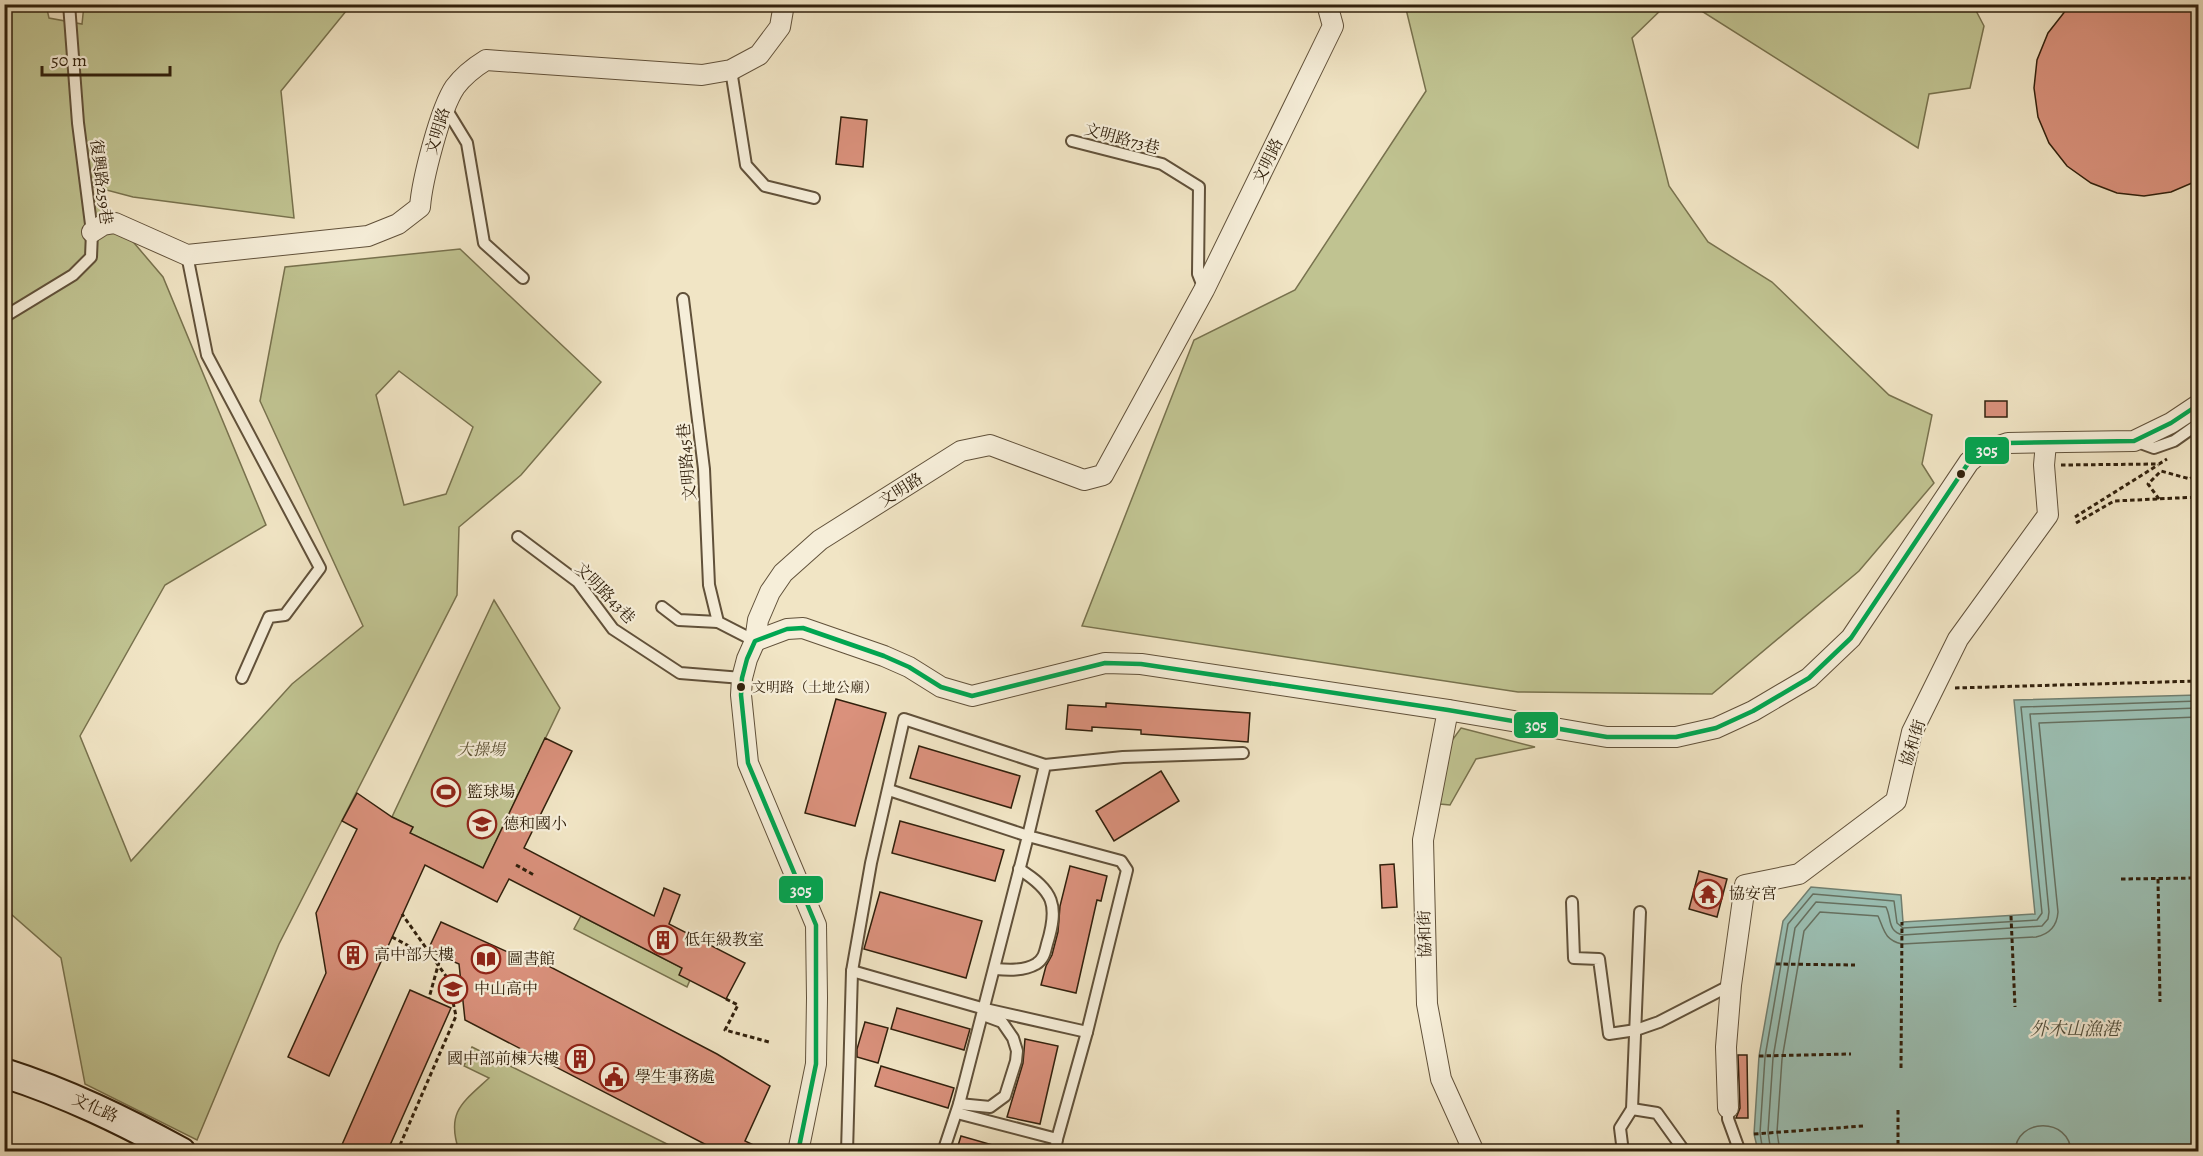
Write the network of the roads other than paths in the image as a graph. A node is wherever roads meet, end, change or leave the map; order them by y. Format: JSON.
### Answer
{"nodes":[{"id":1,"x":69,"y":4,"type":"edge"},
{"id":2,"x":784,"y":4,"type":"edge"},
{"id":3,"x":1327,"y":4,"type":"edge"},
{"id":4,"x":731,"y":70,"type":"junction"},
{"id":5,"x":445,"y":106,"type":"junction"},
{"id":6,"x":1072,"y":141,"type":"dead end"},
{"id":7,"x":814,"y":198,"type":"dead end"},
{"id":8,"x":92,"y":232,"type":"junction"},
{"id":9,"x":187,"y":255,"type":"junction"},
{"id":10,"x":523,"y":278,"type":"dead end"},
{"id":11,"x":1204,"y":290,"type":"junction"},
{"id":12,"x":683,"y":299,"type":"dead end"},
{"id":13,"x":4,"y":317,"type":"edge"},
{"id":14,"x":2199,"y":405,"type":"edge"},
{"id":15,"x":2199,"y":424,"type":"edge"},
{"id":16,"x":2134,"y":441,"type":"junction"},
{"id":17,"x":2046,"y":443,"type":"junction"},
{"id":18,"x":518,"y":537,"type":"dead end"},
{"id":19,"x":662,"y":607,"type":"dead end"},
{"id":20,"x":718,"y":622,"type":"junction"},
{"id":21,"x":755,"y":641,"type":"junction"},
{"id":22,"x":242,"y":678,"type":"dead end"},
{"id":23,"x":742,"y":678,"type":"junction"},
{"id":24,"x":1448,"y":710,"type":"junction"},
{"id":25,"x":1243,"y":753,"type":"dead end"},
{"id":26,"x":1045,"y":765,"type":"junction"},
{"id":27,"x":889,"y":790,"type":"junction"},
{"id":28,"x":1028,"y":836,"type":"junction"},
{"id":29,"x":1020,"y":869,"type":"junction"},
{"id":30,"x":1572,"y":902,"type":"dead end"},
{"id":31,"x":1640,"y":912,"type":"dead end"},
{"id":32,"x":995,"y":969,"type":"junction"},
{"id":33,"x":852,"y":971,"type":"junction"},
{"id":34,"x":1731,"y":985,"type":"junction"},
{"id":35,"x":984,"y":1012,"type":"junction"},
{"id":36,"x":1636,"y":1030,"type":"junction"},
{"id":37,"x":1088,"y":1032,"type":"junction"},
{"id":38,"x":4,"y":1073,"type":"edge"},
{"id":39,"x":1728,"y":1108,"type":"joint"},
{"id":40,"x":958,"y":1109,"type":"junction"},
{"id":41,"x":1632,"y":1109,"type":"junction"},
{"id":42,"x":1057,"y":1139,"type":"junction"},
{"id":43,"x":849,"y":1151,"type":"edge"},
{"id":44,"x":181,"y":1152,"type":"edge"},
{"id":45,"x":798,"y":1152,"type":"edge"},
{"id":46,"x":943,"y":1152,"type":"edge"},
{"id":47,"x":1055,"y":1152,"type":"edge"},
{"id":48,"x":1474,"y":1152,"type":"edge"},
{"id":49,"x":1623,"y":1152,"type":"edge"},
{"id":50,"x":1685,"y":1152,"type":"edge"},
{"id":51,"x":1740,"y":1152,"type":"edge"}],
"edges":[{"from":1,"to":8,"type":"lane","name":"復興路259巷"},
{"from":2,"to":4,"type":"street","name":"文明路"},
{"from":3,"to":11,"type":"street","name":"文明路"},
{"from":4,"to":5,"type":"street","name":"文明路"},
{"from":4,"to":7,"type":"lane"},
{"from":5,"to":9,"type":"street","name":"文明路"},
{"from":5,"to":10,"type":"lane"},
{"from":6,"to":11,"type":"lane","name":"文明路73巷"},
{"from":8,"to":9,"type":"street","name":"文明路"},
{"from":8,"to":13,"type":"lane","name":"復興路259巷"},
{"from":9,"to":22,"type":"lane"},
{"from":11,"to":21,"type":"street","name":"文明路"},
{"from":12,"to":20,"type":"lane","name":"文明路45巷"},
{"from":14,"to":16,"type":"street"},
{"from":15,"to":16,"type":"lane"},
{"from":16,"to":17,"type":"street"},
{"from":17,"to":24,"type":"street"},
{"from":17,"to":34,"type":"street","name":"協和街"},
{"from":18,"to":23,"type":"lane","name":"文明路43巷"},
{"from":19,"to":20,"type":"lane"},
{"from":20,"to":21,"type":"lane"},
{"from":21,"to":23,"type":"street","name":"文明路"},
{"from":21,"to":24,"type":"street"},
{"from":23,"to":45,"type":"street","name":"文明路"},
{"from":24,"to":48,"type":"street","name":"協和街"},
{"from":25,"to":26,"type":"lane"},
{"from":26,"to":27,"type":"lane"},
{"from":26,"to":28,"type":"lane"},
{"from":27,"to":28,"type":"lane"},
{"from":27,"to":33,"type":"lane"},
{"from":28,"to":29,"type":"lane"},
{"from":28,"to":37,"type":"lane"},
{"from":29,"to":32,"type":"lane"},
{"from":29,"to":32,"type":"lane"},
{"from":30,"to":36,"type":"lane"},
{"from":31,"to":36,"type":"lane"},
{"from":32,"to":35,"type":"lane"},
{"from":33,"to":35,"type":"lane"},
{"from":33,"to":43,"type":"lane"},
{"from":34,"to":36,"type":"lane"},
{"from":34,"to":39,"type":"street","name":"協和街"},
{"from":35,"to":37,"type":"lane"},
{"from":35,"to":40,"type":"lane"},
{"from":35,"to":40,"type":"lane"},
{"from":36,"to":41,"type":"lane"},
{"from":37,"to":42,"type":"lane"},
{"from":38,"to":44,"type":"street","name":"文化路"},
{"from":39,"to":51,"type":"lane"},
{"from":40,"to":42,"type":"lane"},
{"from":40,"to":46,"type":"lane"},
{"from":41,"to":49,"type":"lane"},
{"from":41,"to":50,"type":"lane"},
{"from":42,"to":47,"type":"lane"}]}
